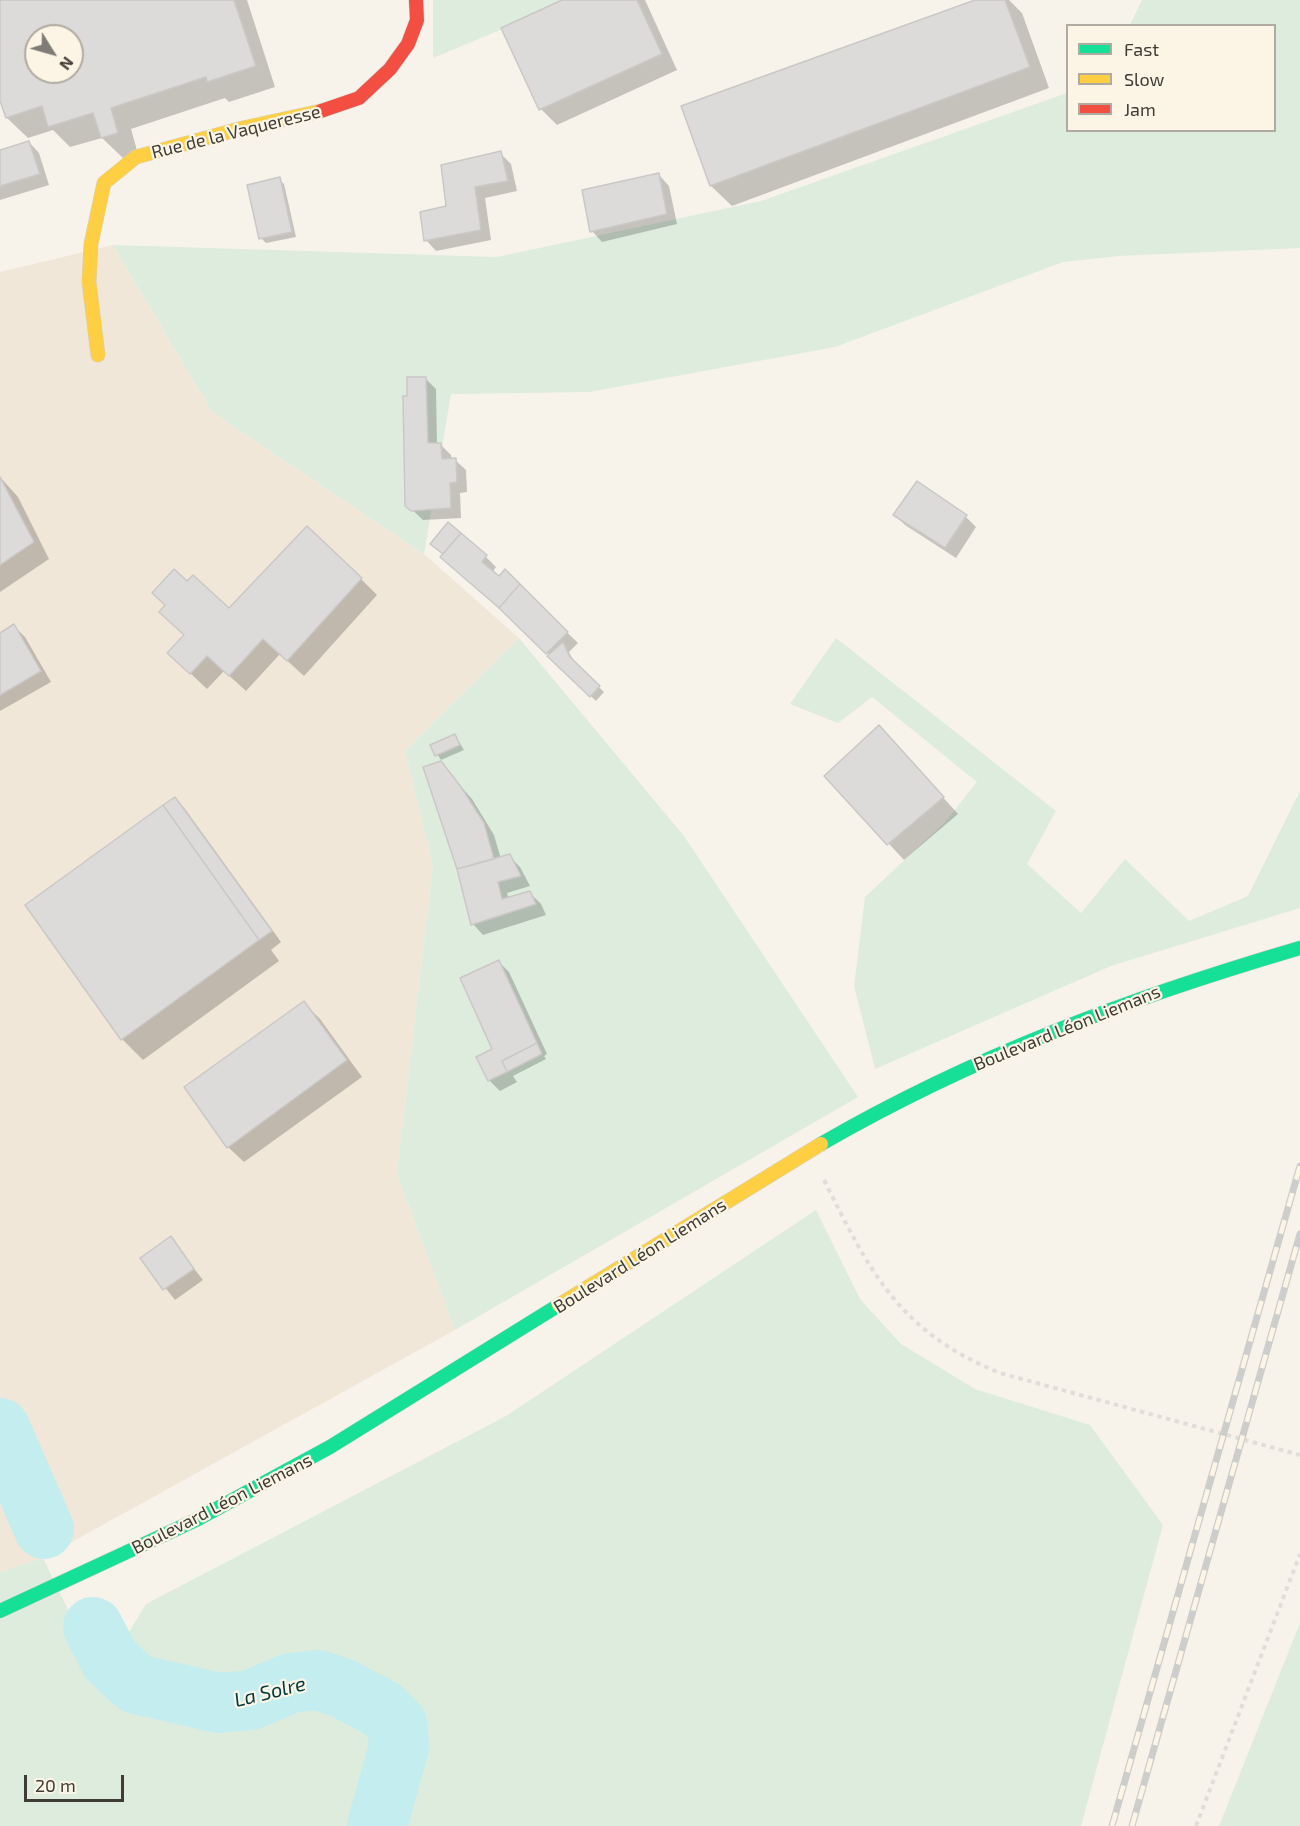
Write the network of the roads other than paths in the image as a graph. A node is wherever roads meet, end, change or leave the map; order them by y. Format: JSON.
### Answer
{"nodes":[{"id":1,"x":416,"y":0,"type":"edge"},
{"id":2,"x":98,"y":355,"type":"dead end"},
{"id":3,"x":1300,"y":948,"type":"edge"},
{"id":4,"x":0,"y":1611,"type":"edge"}],
"edges":[{"from":1,"to":2,"type":"main road","name":"Rue de la Vaqueresse"},
{"from":3,"to":4,"type":"main road","name":"Boulevard Léon Liemans"}]}
